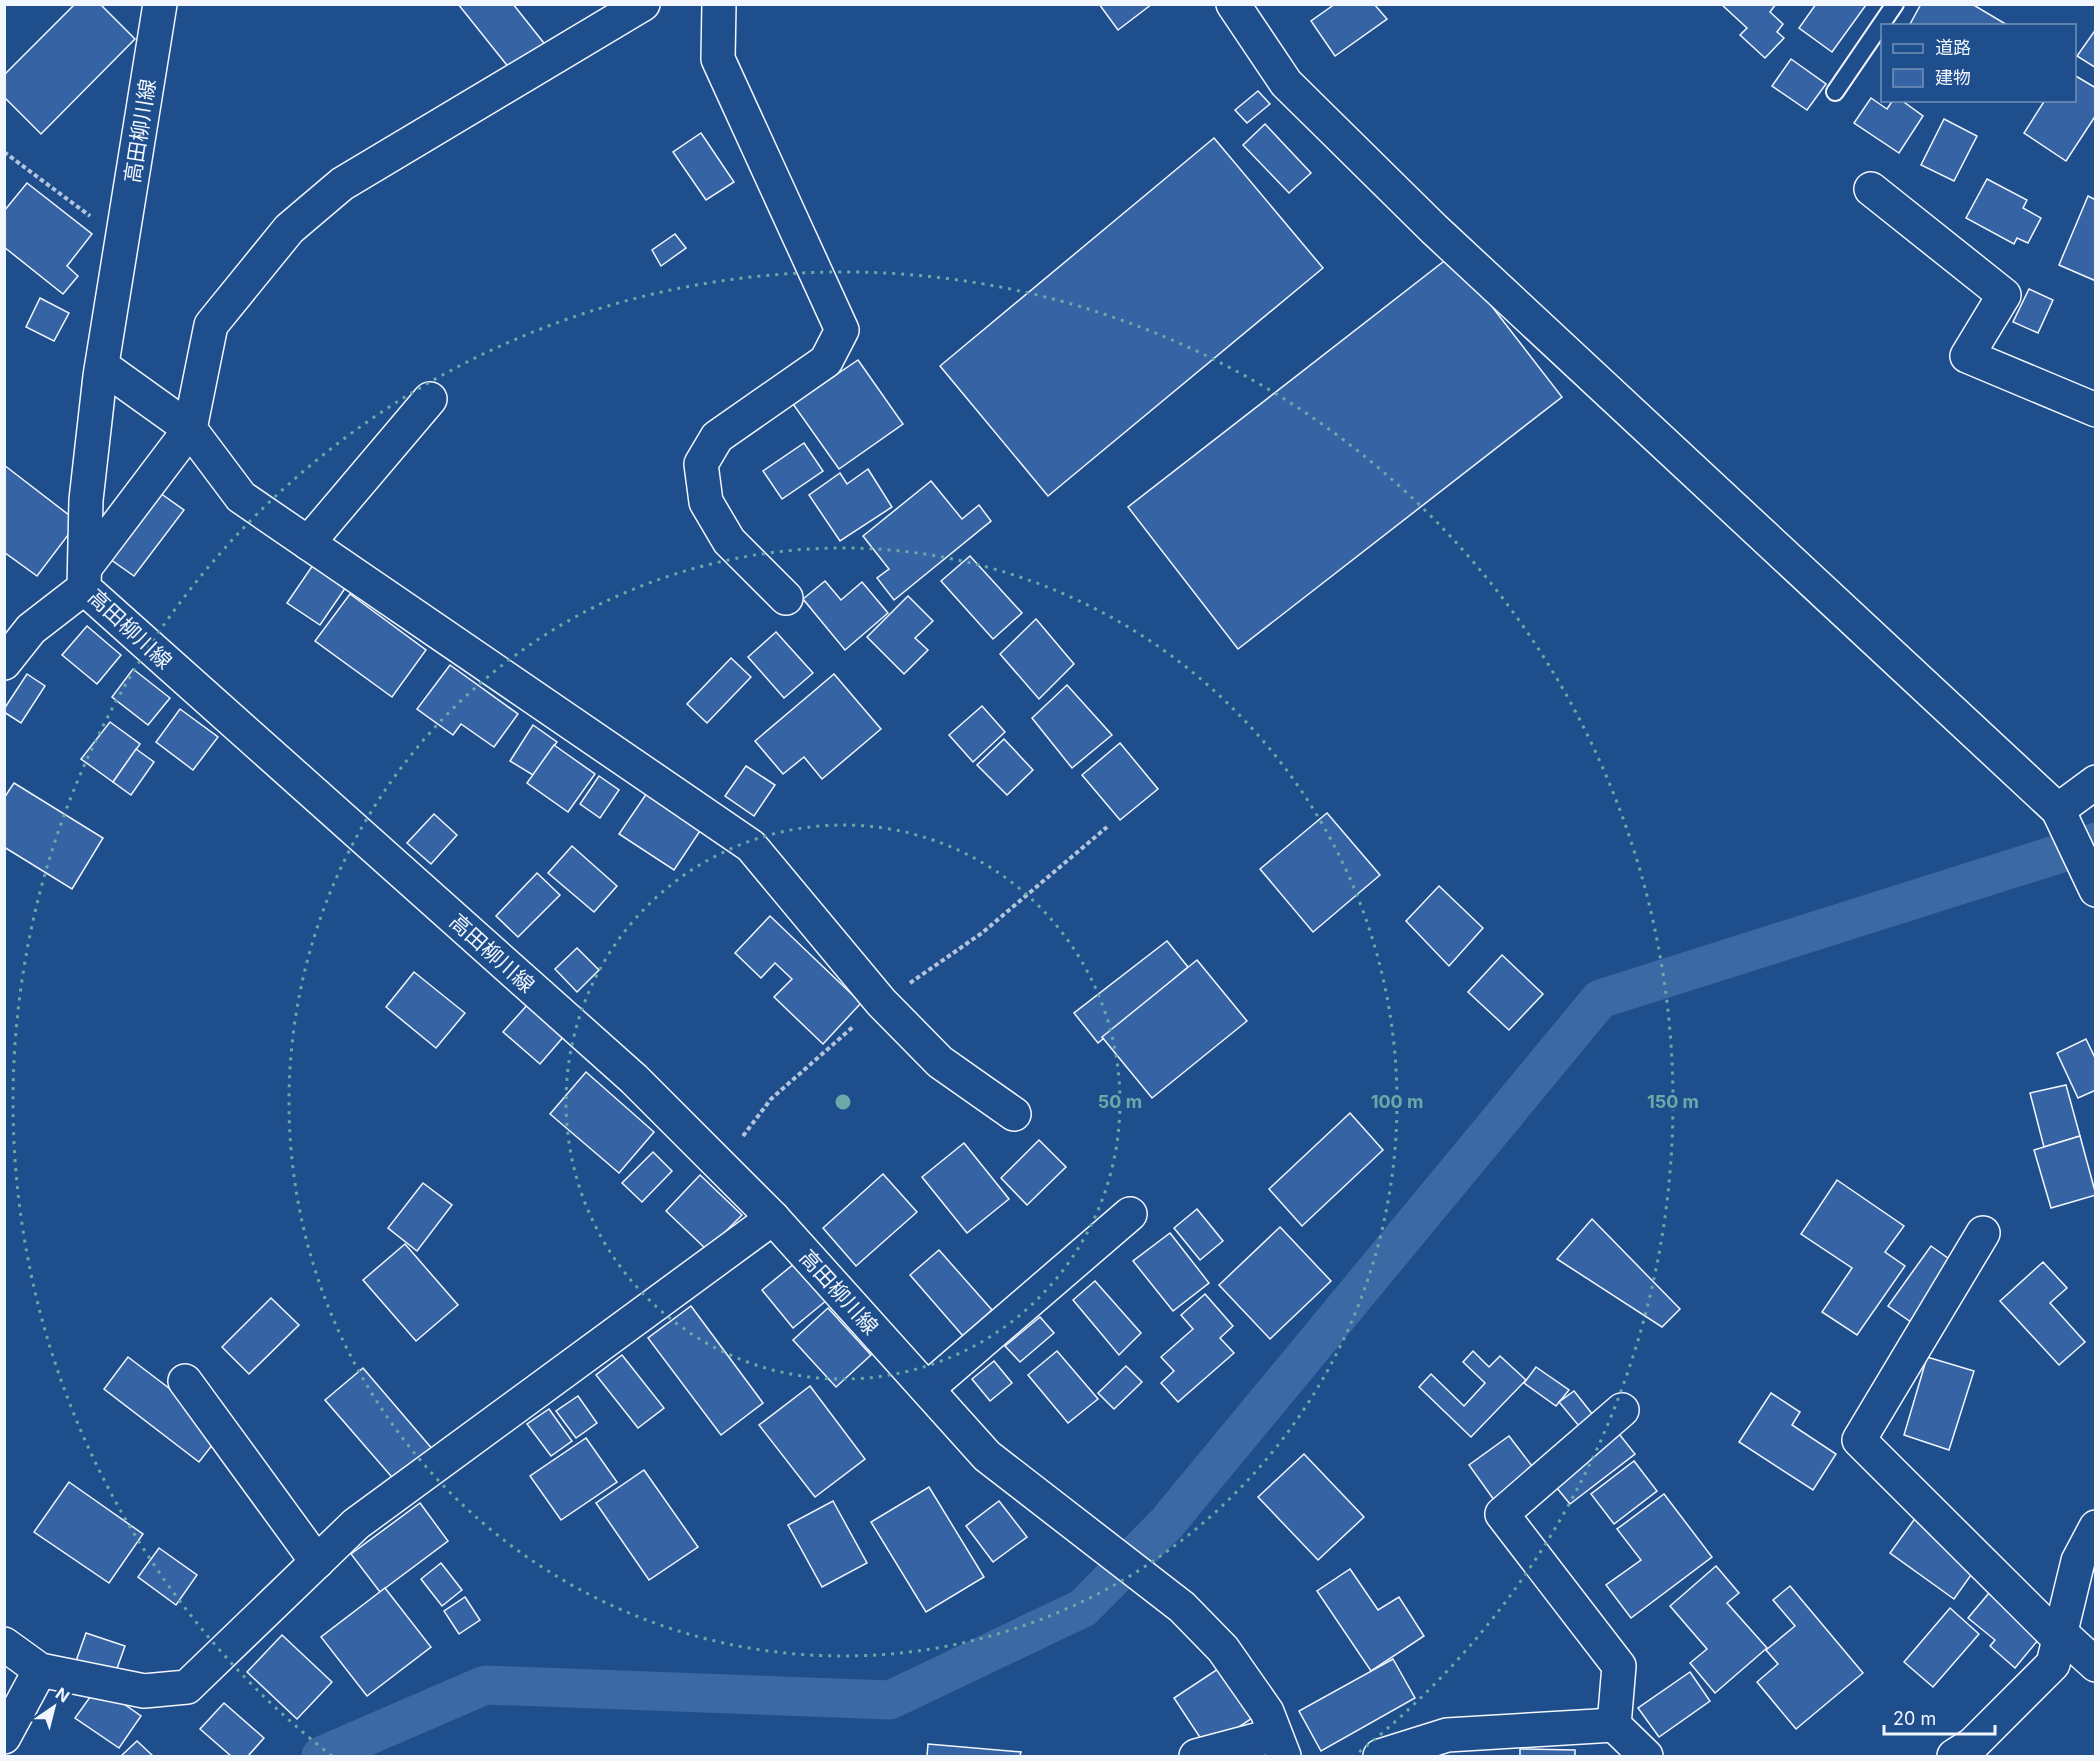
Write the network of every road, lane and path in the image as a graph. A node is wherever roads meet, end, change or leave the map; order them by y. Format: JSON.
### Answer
{"nodes":[{"id":1,"x":160,"y":4,"type":"edge"},
{"id":2,"x":643,"y":4,"type":"edge"},
{"id":3,"x":719,"y":4,"type":"edge"},
{"id":4,"x":1233,"y":4,"type":"edge"},
{"id":5,"x":1895,"y":4,"type":"edge"},
{"id":6,"x":1881,"y":24,"type":"edge"},
{"id":7,"x":1881,"y":25,"type":"edge"},
{"id":8,"x":1835,"y":92,"type":"dead end"},
{"id":9,"x":4,"y":152,"type":"edge"},
{"id":10,"x":1871,"y":189,"type":"dead end"},
{"id":11,"x":122,"y":240,"type":"junction"},
{"id":12,"x":102,"y":366,"type":"junction"},
{"id":13,"x":430,"y":399,"type":"dead end"},
{"id":14,"x":2096,"y":410,"type":"edge"},
{"id":15,"x":190,"y":429,"type":"junction"},
{"id":16,"x":308,"y":543,"type":"junction"},
{"id":17,"x":84,"y":578,"type":"junction"},
{"id":18,"x":786,"y":598,"type":"dead end"},
{"id":19,"x":4,"y":663,"type":"edge"},
{"id":20,"x":2096,"y":782,"type":"edge"},
{"id":21,"x":2058,"y":810,"type":"junction"},
{"id":22,"x":2094,"y":886,"type":"edge"},
{"id":23,"x":1014,"y":1114,"type":"dead end"},
{"id":24,"x":1130,"y":1214,"type":"dead end"},
{"id":25,"x":773,"y":1218,"type":"junction"},
{"id":26,"x":1983,"y":1233,"type":"dead end"},
{"id":27,"x":184,"y":1382,"type":"dead end"},
{"id":28,"x":927,"y":1389,"type":"junction"},
{"id":29,"x":1622,"y":1410,"type":"dead end"},
{"id":30,"x":2096,"y":1527,"type":"edge"},
{"id":31,"x":317,"y":1562,"type":"junction"},
{"id":32,"x":2060,"y":1636,"type":"junction"},
{"id":33,"x":4,"y":1644,"type":"edge"},
{"id":34,"x":2096,"y":1665,"type":"edge"},
{"id":35,"x":40,"y":1670,"type":"junction"},
{"id":36,"x":1614,"y":1725,"type":"junction"},
{"id":37,"x":4,"y":1737,"type":"edge"},
{"id":38,"x":1280,"y":1746,"type":"edge"},
{"id":39,"x":1196,"y":1756,"type":"edge"},
{"id":40,"x":1380,"y":1756,"type":"edge"},
{"id":41,"x":1646,"y":1756,"type":"edge"},
{"id":42,"x":1954,"y":1756,"type":"edge"}],
"edges":[{"from":1,"to":11,"type":"street","name":"高田柳川線"},
{"from":2,"to":15,"type":"street"},
{"from":3,"to":18,"type":"street"},
{"from":4,"to":21,"type":"street"},
{"from":5,"to":6,"type":"lane"},
{"from":7,"to":8,"type":"lane"},
{"from":9,"to":11,"type":"path"},
{"from":10,"to":14,"type":"street"},
{"from":11,"to":12,"type":"street","name":"高田柳川線"},
{"from":12,"to":15,"type":"street"},
{"from":12,"to":17,"type":"street","name":"高田柳川線"},
{"from":13,"to":16,"type":"street"},
{"from":15,"to":16,"type":"street"},
{"from":15,"to":17,"type":"street"},
{"from":16,"to":23,"type":"street"},
{"from":17,"to":19,"type":"street"},
{"from":17,"to":25,"type":"street","name":"高田柳川線"},
{"from":20,"to":21,"type":"street"},
{"from":21,"to":22,"type":"street"},
{"from":24,"to":28,"type":"street"},
{"from":25,"to":28,"type":"street","name":"高田柳川線"},
{"from":25,"to":31,"type":"street"},
{"from":26,"to":32,"type":"street"},
{"from":27,"to":31,"type":"street"},
{"from":28,"to":38,"type":"street","name":"高田柳川線"},
{"from":29,"to":36,"type":"street"},
{"from":30,"to":32,"type":"street"},
{"from":31,"to":35,"type":"street"},
{"from":32,"to":34,"type":"street"},
{"from":32,"to":42,"type":"street"},
{"from":33,"to":35,"type":"street"},
{"from":35,"to":37,"type":"street"},
{"from":36,"to":40,"type":"street"},
{"from":36,"to":41,"type":"street"},
{"from":38,"to":39,"type":"street"}]}
